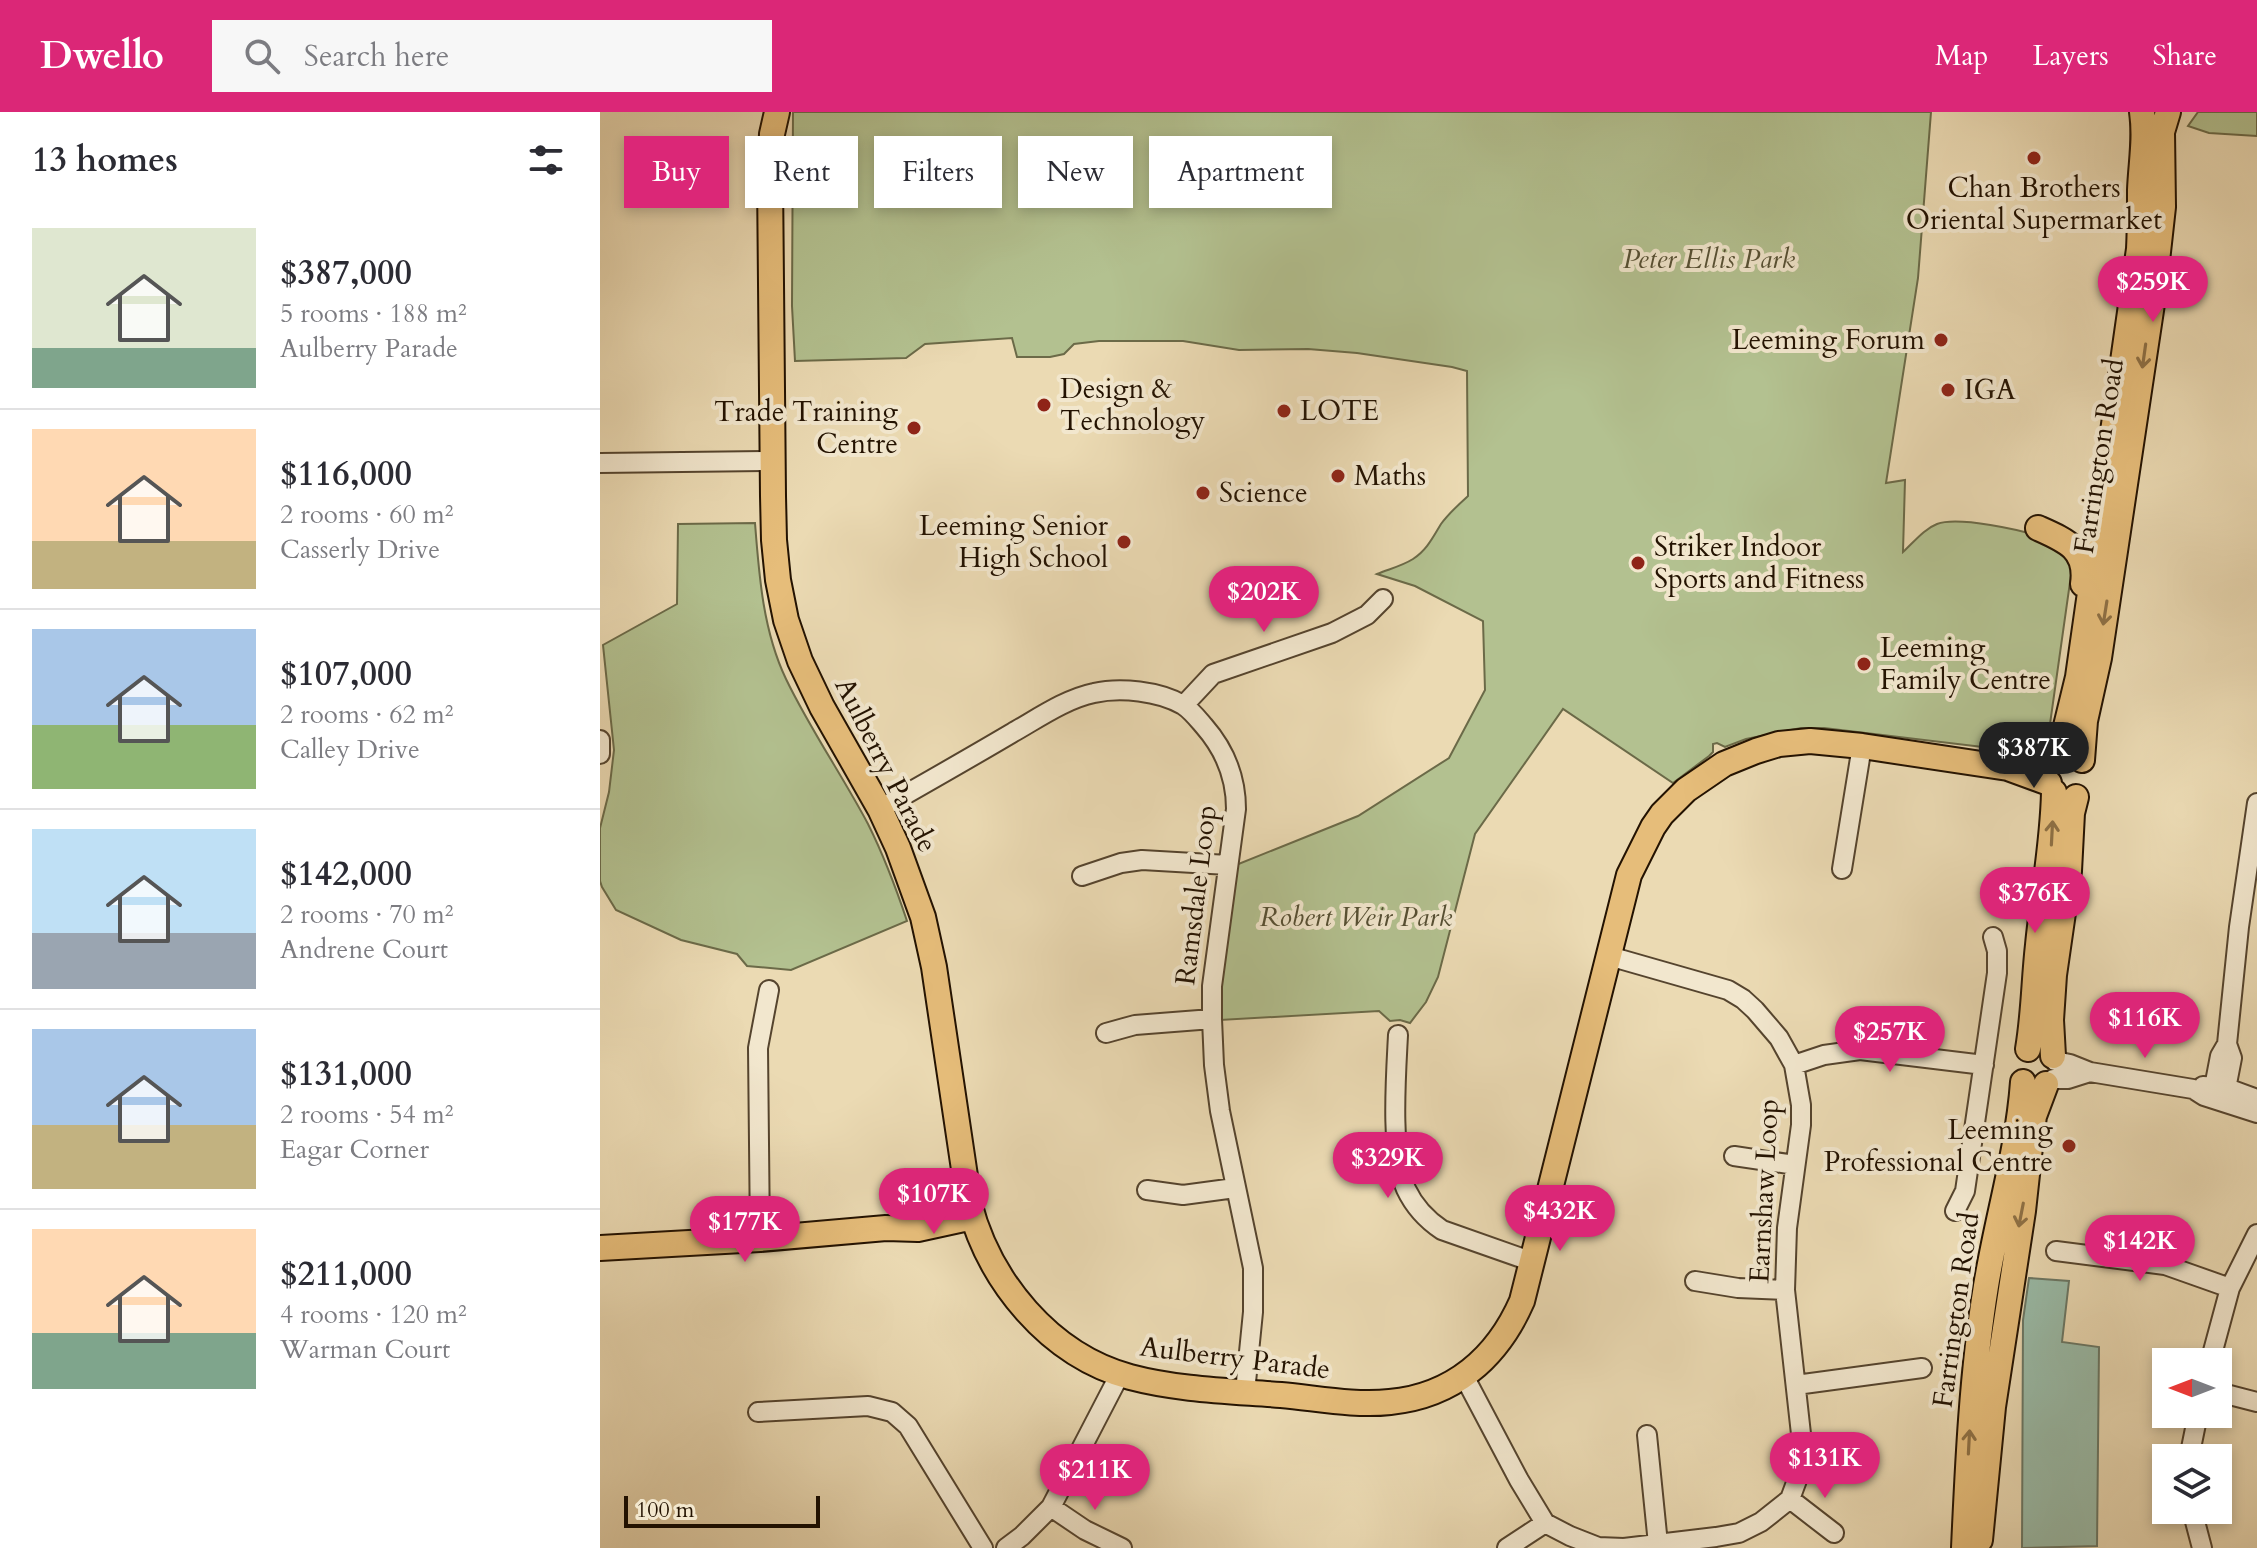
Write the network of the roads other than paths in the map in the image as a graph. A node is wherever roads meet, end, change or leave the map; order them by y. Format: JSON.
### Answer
{"nodes":[{"id":1,"x":2142,"y":112,"type":"edge"},
{"id":2,"x":2168,"y":112,"type":"edge"},
{"id":3,"x":772,"y":119,"type":"edge"},
{"id":4,"x":773,"y":461,"type":"junction"},
{"id":5,"x":600,"y":463,"type":"edge"},
{"id":6,"x":2038,"y":528,"type":"dead end"},
{"id":7,"x":1383,"y":599,"type":"dead end"},
{"id":8,"x":2078,"y":677,"type":"junction"},
{"id":9,"x":1184,"y":705,"type":"junction"},
{"id":10,"x":600,"y":740,"type":"edge"},
{"id":11,"x":1862,"y":746,"type":"junction"},
{"id":12,"x":600,"y":754,"type":"edge"},
{"id":13,"x":2062,"y":775,"type":"junction"},
{"id":14,"x":2257,"y":803,"type":"edge"},
{"id":15,"x":880,"y":809,"type":"junction"},
{"id":16,"x":1228,"y":865,"type":"junction"},
{"id":17,"x":1842,"y":869,"type":"dead end"},
{"id":18,"x":1082,"y":876,"type":"dead end"},
{"id":19,"x":2248,"y":929,"type":"edge"},
{"id":20,"x":1993,"y":937,"type":"dead end"},
{"id":21,"x":1609,"y":956,"type":"junction"},
{"id":22,"x":769,"y":990,"type":"dead end"},
{"id":23,"x":1212,"y":1019,"type":"junction"},
{"id":24,"x":1106,"y":1033,"type":"dead end"},
{"id":25,"x":1398,"y":1035,"type":"dead end"},
{"id":26,"x":2028,"y":1049,"type":"junction"},
{"id":27,"x":1794,"y":1065,"type":"junction"},
{"id":28,"x":1984,"y":1065,"type":"junction"},
{"id":29,"x":2046,"y":1072,"type":"junction"},
{"id":30,"x":2219,"y":1093,"type":"junction"},
{"id":31,"x":2257,"y":1099,"type":"edge"},
{"id":32,"x":2257,"y":1113,"type":"edge"},
{"id":33,"x":1734,"y":1156,"type":"dead end"},
{"id":34,"x":1795,"y":1165,"type":"junction"},
{"id":35,"x":1235,"y":1188,"type":"junction"},
{"id":36,"x":1147,"y":1190,"type":"dead end"},
{"id":37,"x":971,"y":1210,"type":"junction"},
{"id":38,"x":1955,"y":1211,"type":"dead end"},
{"id":39,"x":2257,"y":1234,"type":"edge"},
{"id":40,"x":760,"y":1239,"type":"junction"},
{"id":41,"x":600,"y":1248,"type":"edge"},
{"id":42,"x":2056,"y":1251,"type":"dead end"},
{"id":43,"x":1533,"y":1262,"type":"junction"},
{"id":44,"x":1695,"y":1281,"type":"dead end"},
{"id":45,"x":2230,"y":1288,"type":"junction"},
{"id":46,"x":1785,"y":1290,"type":"junction"},
{"id":47,"x":2214,"y":1348,"type":"edge"},
{"id":48,"x":1922,"y":1368,"type":"dead end"},
{"id":49,"x":1120,"y":1374,"type":"junction"},
{"id":50,"x":1464,"y":1376,"type":"junction"},
{"id":51,"x":1796,"y":1385,"type":"junction"},
{"id":52,"x":1245,"y":1392,"type":"junction"},
{"id":53,"x":2232,"y":1396,"type":"edge"},
{"id":54,"x":2257,"y":1402,"type":"edge"},
{"id":55,"x":758,"y":1412,"type":"dead end"},
{"id":56,"x":1647,"y":1435,"type":"dead end"},
{"id":57,"x":1790,"y":1499,"type":"junction"},
{"id":58,"x":1051,"y":1507,"type":"junction"},
{"id":59,"x":1545,"y":1523,"type":"junction"},
{"id":60,"x":2196,"y":1524,"type":"edge"},
{"id":61,"x":1834,"y":1533,"type":"dead end"},
{"id":62,"x":1658,"y":1544,"type":"junction"},
{"id":63,"x":983,"y":1548,"type":"edge"},
{"id":64,"x":1006,"y":1548,"type":"edge"},
{"id":65,"x":1122,"y":1548,"type":"edge"},
{"id":66,"x":1507,"y":1548,"type":"edge"},
{"id":67,"x":1964,"y":1548,"type":"edge"},
{"id":68,"x":1980,"y":1548,"type":"edge"},
{"id":69,"x":2202,"y":1548,"type":"edge"}],
"edges":[{"from":1,"to":8,"type":"main road","name":"Farrington Road"},
{"from":2,"to":13,"type":"main road","name":"Farrington Road","one_way":true},
{"from":3,"to":4,"type":"main road","name":"Aulberry Parade"},
{"from":4,"to":5,"type":"street"},
{"from":4,"to":15,"type":"main road","name":"Aulberry Parade"},
{"from":6,"to":8,"type":"main road"},
{"from":7,"to":9,"type":"street"},
{"from":8,"to":13,"type":"main road","name":"Farrington Road"},
{"from":9,"to":15,"type":"street"},
{"from":9,"to":16,"type":"street","name":"Ramsdale Loop"},
{"from":10,"to":12,"type":"street"},
{"from":11,"to":13,"type":"main road","name":"Aulberry Parade"},
{"from":11,"to":17,"type":"street"},
{"from":11,"to":21,"type":"main road","name":"Aulberry Parade"},
{"from":26,"to":13,"type":"main road","name":"Farrington Road","one_way":true},
{"from":13,"to":29,"type":"main road","name":"Farrington Road"},
{"from":14,"to":19,"type":"street"},
{"from":15,"to":37,"type":"main road","name":"Aulberry Parade"},
{"from":16,"to":18,"type":"street"},
{"from":16,"to":23,"type":"street","name":"Ramsdale Loop"},
{"from":19,"to":30,"type":"street"},
{"from":20,"to":28,"type":"street"},
{"from":21,"to":27,"type":"street","name":"Earnshaw Loop"},
{"from":21,"to":43,"type":"main road","name":"Aulberry Parade"},
{"from":22,"to":40,"type":"street"},
{"from":23,"to":24,"type":"street"},
{"from":23,"to":35,"type":"street","name":"Ramsdale Loop"},
{"from":25,"to":43,"type":"street"},
{"from":26,"to":29,"type":"main road"},
{"from":26,"to":29,"type":"main road","name":"Farrington Road"},
{"from":27,"to":28,"type":"street"},
{"from":27,"to":34,"type":"street","name":"Earnshaw Loop"},
{"from":28,"to":38,"type":"street"},
{"from":29,"to":30,"type":"street"},
{"from":67,"to":29,"type":"main road","name":"Farrington Road","one_way":true},
{"from":29,"to":68,"type":"main road","name":"Farrington Road","one_way":true},
{"from":30,"to":31,"type":"street"},
{"from":30,"to":32,"type":"street"},
{"from":33,"to":34,"type":"street"},
{"from":34,"to":46,"type":"street","name":"Earnshaw Loop"},
{"from":35,"to":36,"type":"street"},
{"from":35,"to":52,"type":"street","name":"Ramsdale Loop"},
{"from":37,"to":40,"type":"main road"},
{"from":37,"to":49,"type":"main road","name":"Aulberry Parade"},
{"from":39,"to":45,"type":"street"},
{"from":40,"to":41,"type":"main road"},
{"from":42,"to":45,"type":"street"},
{"from":43,"to":50,"type":"main road","name":"Aulberry Parade"},
{"from":44,"to":46,"type":"street"},
{"from":45,"to":47,"type":"street"},
{"from":46,"to":51,"type":"street","name":"Earnshaw Loop"},
{"from":48,"to":51,"type":"street"},
{"from":49,"to":52,"type":"main road","name":"Aulberry Parade"},
{"from":49,"to":58,"type":"street"},
{"from":50,"to":52,"type":"main road","name":"Aulberry Parade"},
{"from":50,"to":59,"type":"street"},
{"from":51,"to":57,"type":"street","name":"Earnshaw Loop"},
{"from":53,"to":54,"type":"street"},
{"from":55,"to":63,"type":"street"},
{"from":56,"to":62,"type":"street"},
{"from":57,"to":61,"type":"street"},
{"from":57,"to":62,"type":"street"},
{"from":58,"to":64,"type":"street"},
{"from":58,"to":65,"type":"street"},
{"from":59,"to":62,"type":"street"},
{"from":59,"to":66,"type":"street"},
{"from":60,"to":69,"type":"street"}]}
